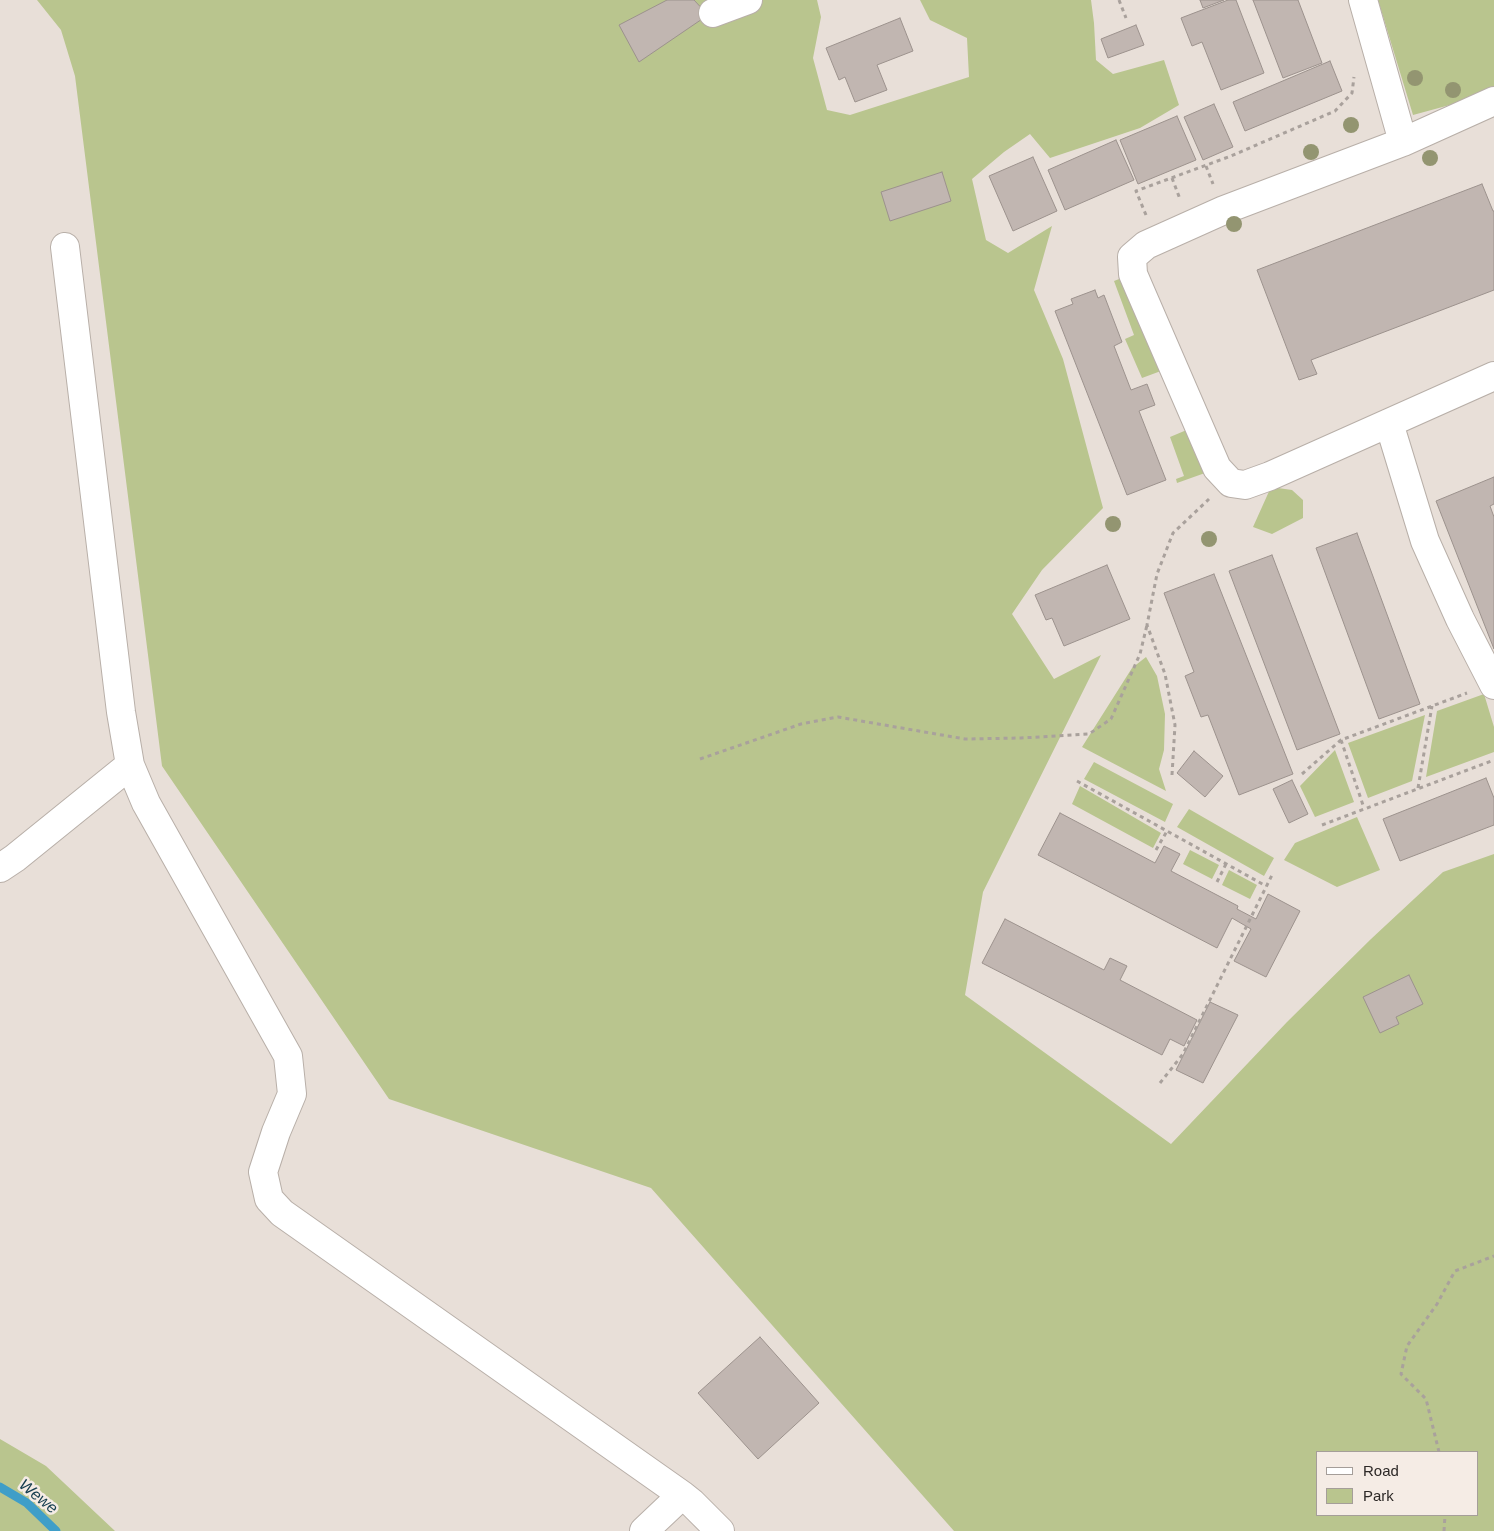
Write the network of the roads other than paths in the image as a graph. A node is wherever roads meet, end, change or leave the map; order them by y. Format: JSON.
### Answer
{"nodes":[{"id":1,"x":748,"y":0,"type":"edge"},
{"id":2,"x":1363,"y":0,"type":"edge"},
{"id":3,"x":713,"y":13,"type":"dead end"},
{"id":4,"x":1494,"y":101,"type":"edge"},
{"id":5,"x":1403,"y":142,"type":"junction"},
{"id":6,"x":65,"y":248,"type":"dead end"},
{"id":7,"x":1494,"y":376,"type":"edge"},
{"id":8,"x":1389,"y":423,"type":"junction"},
{"id":9,"x":1494,"y":684,"type":"edge"},
{"id":10,"x":130,"y":765,"type":"junction"},
{"id":11,"x":0,"y":868,"type":"edge"},
{"id":12,"x":682,"y":1495,"type":"junction"},
{"id":13,"x":644,"y":1531,"type":"edge"},
{"id":14,"x":720,"y":1531,"type":"edge"}],
"edges":[{"from":1,"to":3,"type":"street"},
{"from":2,"to":5,"type":"street"},
{"from":4,"to":5,"type":"street"},
{"from":5,"to":8,"type":"street"},
{"from":6,"to":10,"type":"street"},
{"from":7,"to":8,"type":"street"},
{"from":8,"to":9,"type":"street"},
{"from":10,"to":11,"type":"street"},
{"from":10,"to":12,"type":"street"},
{"from":12,"to":13,"type":"street"},
{"from":12,"to":14,"type":"street"}]}
